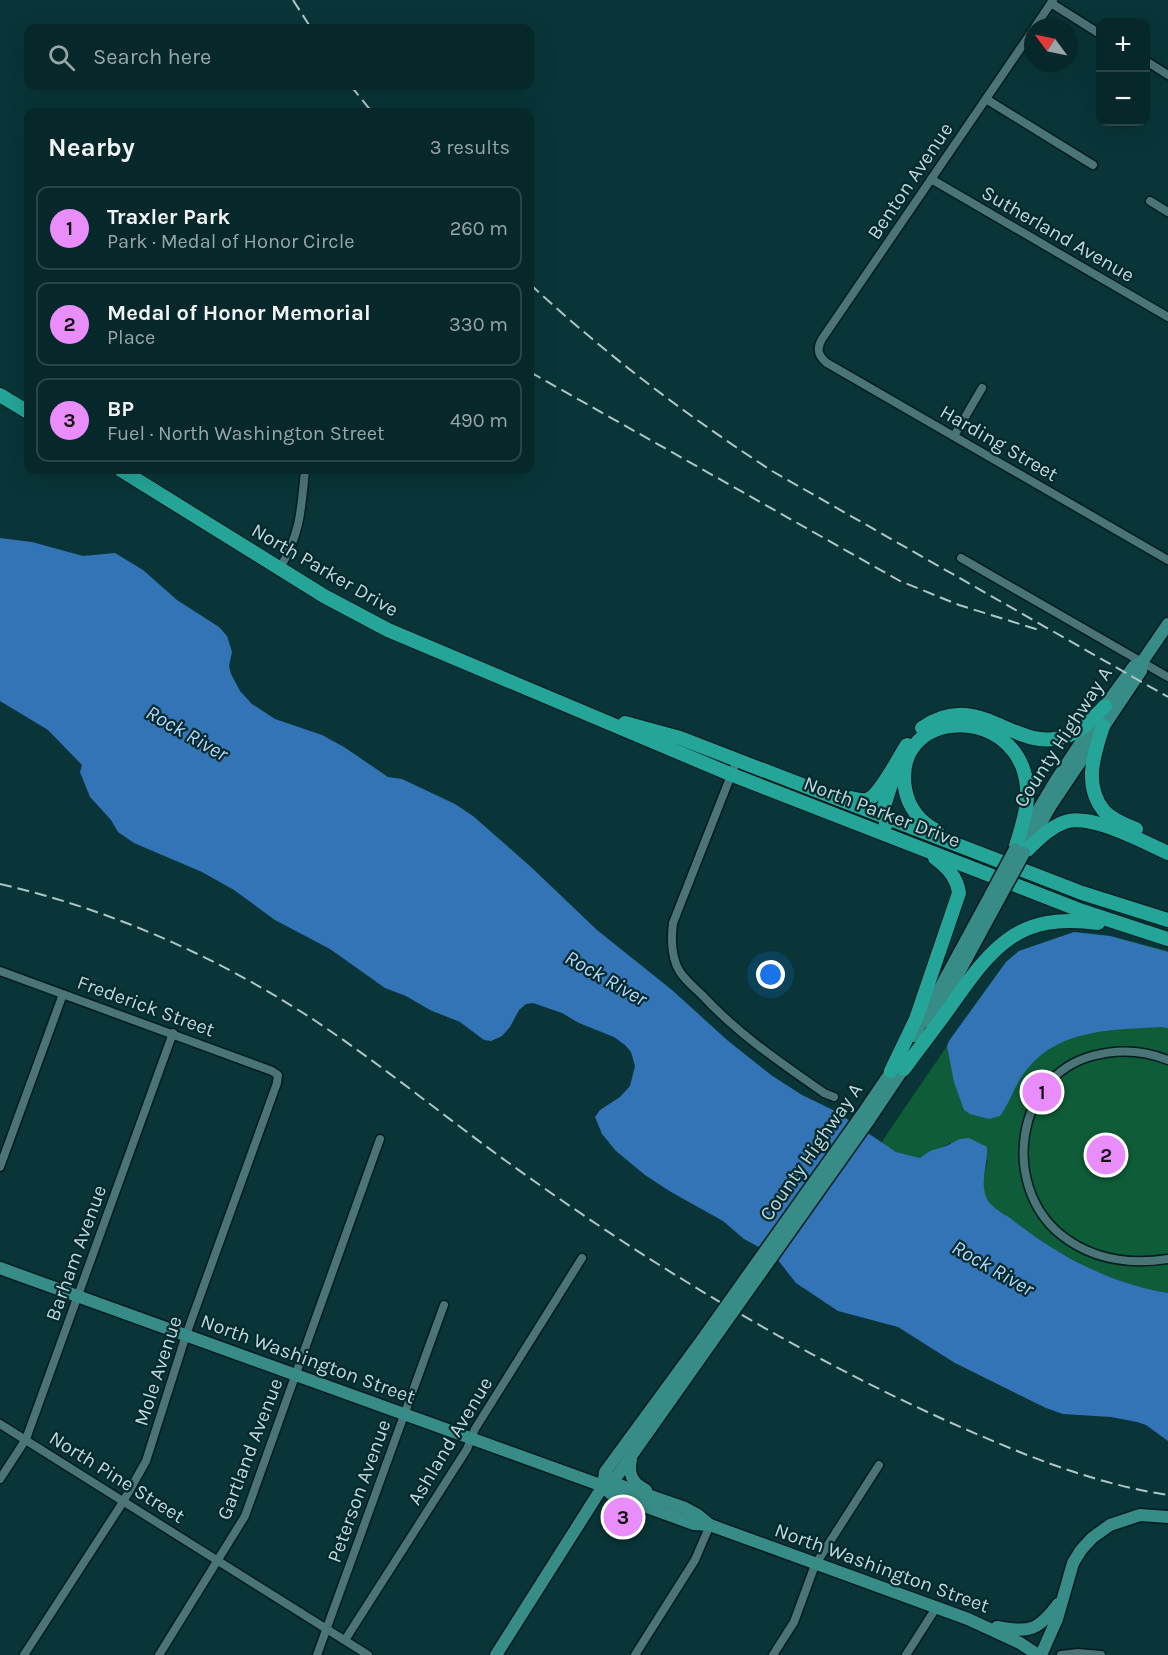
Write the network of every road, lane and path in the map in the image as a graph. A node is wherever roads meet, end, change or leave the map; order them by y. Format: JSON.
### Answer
{"nodes":[{"id":1,"x":1052,"y":2,"type":"edge"},
{"id":2,"x":1041,"y":18,"type":"edge"},
{"id":3,"x":1096,"y":31,"type":"edge"},
{"id":4,"x":1024,"y":44,"type":"edge"},
{"id":5,"x":1150,"y":64,"type":"edge"},
{"id":6,"x":1168,"y":75,"type":"edge"},
{"id":7,"x":987,"y":99,"type":"junction"},
{"id":8,"x":1093,"y":165,"type":"dead end"},
{"id":9,"x":931,"y":179,"type":"junction"},
{"id":10,"x":1150,"y":201,"type":"dead end"},
{"id":11,"x":1168,"y":212,"type":"edge"},
{"id":12,"x":1168,"y":317,"type":"edge"},
{"id":13,"x":819,"y":351,"type":"joint"},
{"id":14,"x":982,"y":388,"type":"dead end"},
{"id":15,"x":0,"y":393,"type":"edge"},
{"id":16,"x":23,"y":408,"type":"edge"},
{"id":17,"x":954,"y":436,"type":"junction"},
{"id":18,"x":127,"y":474,"type":"edge"},
{"id":19,"x":305,"y":474,"type":"edge"},
{"id":20,"x":961,"y":558,"type":"dead end"},
{"id":21,"x":1168,"y":560,"type":"edge"},
{"id":22,"x":280,"y":568,"type":"junction"},
{"id":23,"x":1168,"y":624,"type":"edge"},
{"id":24,"x":1142,"y":662,"type":"junction"},
{"id":25,"x":1168,"y":677,"type":"edge"},
{"id":26,"x":1105,"y":706,"type":"junction"},
{"id":27,"x":585,"y":713,"type":"junction"},
{"id":28,"x":1103,"y":726,"type":"junction"},
{"id":29,"x":901,"y":754,"type":"junction"},
{"id":30,"x":737,"y":760,"type":"junction"},
{"id":31,"x":730,"y":774,"type":"junction"},
{"id":32,"x":814,"y":790,"type":"junction"},
{"id":33,"x":884,"y":817,"type":"junction"},
{"id":34,"x":894,"y":838,"type":"junction"},
{"id":35,"x":1168,"y":843,"type":"edge"},
{"id":36,"x":926,"y":851,"type":"junction"},
{"id":37,"x":976,"y":851,"type":"junction"},
{"id":38,"x":1020,"y":851,"type":"junction"},
{"id":39,"x":1168,"y":853,"type":"edge"},
{"id":40,"x":1168,"y":919,"type":"edge"},
{"id":41,"x":1134,"y":928,"type":"junction"},
{"id":42,"x":1168,"y":939,"type":"edge"},
{"id":43,"x":0,"y":971,"type":"edge"},
{"id":44,"x":63,"y":994,"type":"junction"},
{"id":45,"x":173,"y":1033,"type":"junction"},
{"id":46,"x":1168,"y":1060,"type":"edge"},
{"id":47,"x":897,"y":1070,"type":"junction"},
{"id":48,"x":278,"y":1076,"type":"joint"},
{"id":49,"x":834,"y":1096,"type":"dead end"},
{"id":50,"x":380,"y":1140,"type":"dead end"},
{"id":51,"x":0,"y":1167,"type":"edge"},
{"id":52,"x":582,"y":1258,"type":"dead end"},
{"id":53,"x":1168,"y":1260,"type":"edge"},
{"id":54,"x":0,"y":1268,"type":"edge"},
{"id":55,"x":78,"y":1296,"type":"junction"},
{"id":56,"x":444,"y":1305,"type":"dead end"},
{"id":57,"x":186,"y":1335,"type":"junction"},
{"id":58,"x":707,"y":1340,"type":"junction"},
{"id":59,"x":296,"y":1375,"type":"junction"},
{"id":60,"x":404,"y":1414,"type":"junction"},
{"id":61,"x":0,"y":1424,"type":"edge"},
{"id":62,"x":471,"y":1438,"type":"junction"},
{"id":63,"x":26,"y":1439,"type":"junction"},
{"id":64,"x":632,"y":1454,"type":"junction"},
{"id":65,"x":879,"y":1466,"type":"dead end"},
{"id":66,"x":0,"y":1479,"type":"edge"},
{"id":67,"x":603,"y":1486,"type":"junction"},
{"id":68,"x":123,"y":1502,"type":"junction"},
{"id":69,"x":669,"y":1502,"type":"junction"},
{"id":70,"x":1168,"y":1516,"type":"edge"},
{"id":71,"x":710,"y":1525,"type":"junction"},
{"id":72,"x":217,"y":1560,"type":"junction"},
{"id":73,"x":816,"y":1564,"type":"junction"},
{"id":74,"x":1063,"y":1598,"type":"junction"},
{"id":75,"x":936,"y":1608,"type":"junction"},
{"id":76,"x":981,"y":1625,"type":"junction"},
{"id":77,"x":327,"y":1628,"type":"junction"},
{"id":78,"x":345,"y":1640,"type":"junction"},
{"id":79,"x":24,"y":1655,"type":"edge"},
{"id":80,"x":159,"y":1655,"type":"edge"},
{"id":81,"x":317,"y":1655,"type":"edge"},
{"id":82,"x":368,"y":1655,"type":"edge"},
{"id":83,"x":496,"y":1655,"type":"edge"},
{"id":84,"x":635,"y":1655,"type":"edge"},
{"id":85,"x":773,"y":1655,"type":"edge"},
{"id":86,"x":906,"y":1655,"type":"edge"},
{"id":87,"x":1039,"y":1655,"type":"edge"},
{"id":88,"x":1061,"y":1655,"type":"edge"},
{"id":89,"x":1101,"y":1655,"type":"edge"}],
"edges":[{"from":1,"to":2,"type":"street","name":"Benton Avenue"},
{"from":1,"to":3,"type":"street"},
{"from":4,"to":7,"type":"street","name":"Benton Avenue"},
{"from":5,"to":6,"type":"street"},
{"from":7,"to":8,"type":"street"},
{"from":7,"to":9,"type":"street","name":"Benton Avenue"},
{"from":9,"to":12,"type":"street","name":"Sutherland Avenue"},
{"from":9,"to":13,"type":"street","name":"Benton Avenue"},
{"from":10,"to":11,"type":"street"},
{"from":13,"to":17,"type":"street","name":"Harding Street"},
{"from":14,"to":17,"type":"street"},
{"from":15,"to":16,"type":"main road"},
{"from":17,"to":21,"type":"street","name":"Harding Street"},
{"from":18,"to":22,"type":"main road","name":"North Parker Drive"},
{"from":19,"to":22,"type":"street"},
{"from":20,"to":24,"type":"street"},
{"from":22,"to":27,"type":"main road","name":"North Parker Drive"},
{"from":23,"to":24,"type":"main road"},
{"from":24,"to":25,"type":"street"},
{"from":24,"to":26,"type":"main road","name":"County Highway A"},
{"from":24,"to":28,"type":"main road","name":"County Highway A"},
{"from":26,"to":29,"type":"main road"},
{"from":26,"to":38,"type":"main road","name":"County Highway A"},
{"from":27,"to":30,"type":"main road","name":"North Parker Drive"},
{"from":27,"to":31,"type":"main road","name":"North Parker Drive"},
{"from":28,"to":35,"type":"main road"},
{"from":28,"to":38,"type":"main road","name":"County Highway A"},
{"from":29,"to":32,"type":"main road"},
{"from":29,"to":33,"type":"main road"},
{"from":30,"to":31,"type":"street"},
{"from":30,"to":32,"type":"main road","name":"North Parker Drive"},
{"from":31,"to":34,"type":"main road","name":"North Parker Drive"},
{"from":31,"to":49,"type":"street"},
{"from":32,"to":33,"type":"main road","name":"North Parker Drive"},
{"from":33,"to":34,"type":"main road"},
{"from":33,"to":37,"type":"main road","name":"North Parker Drive"},
{"from":34,"to":36,"type":"main road","name":"North Parker Drive"},
{"from":36,"to":41,"type":"main road","name":"North Parker Drive"},
{"from":36,"to":47,"type":"main road"},
{"from":37,"to":38,"type":"main road"},
{"from":37,"to":40,"type":"main road","name":"North Parker Drive"},
{"from":38,"to":39,"type":"main road"},
{"from":38,"to":47,"type":"main road","name":"County Highway A","bridge":true},
{"from":41,"to":42,"type":"main road","name":"North Parker Drive"},
{"from":41,"to":47,"type":"main road"},
{"from":43,"to":44,"type":"street","name":"Frederick Street"},
{"from":44,"to":45,"type":"street","name":"Frederick Street"},
{"from":44,"to":51,"type":"street"},
{"from":45,"to":48,"type":"street","name":"Frederick Street"},
{"from":45,"to":55,"type":"street","name":"Barham Avenue"},
{"from":46,"to":53,"type":"street"},
{"from":47,"to":58,"type":"main road","name":"County Highway A","bridge":true},
{"from":48,"to":57,"type":"street","name":"Mole Avenue"},
{"from":50,"to":59,"type":"street","name":"Gartland Avenue"},
{"from":52,"to":62,"type":"street","name":"Ashland Avenue"},
{"from":54,"to":55,"type":"main road","name":"North Washington Street"},
{"from":55,"to":57,"type":"main road","name":"North Washington Street"},
{"from":55,"to":63,"type":"street","name":"Barham Avenue"},
{"from":56,"to":60,"type":"street","name":"Peterson Avenue"},
{"from":57,"to":59,"type":"main road","name":"North Washington Street"},
{"from":57,"to":68,"type":"street","name":"Mole Avenue"},
{"from":58,"to":64,"type":"main road"},
{"from":58,"to":67,"type":"main road"},
{"from":59,"to":60,"type":"main road","name":"North Washington Street"},
{"from":59,"to":72,"type":"street","name":"Gartland Avenue"},
{"from":60,"to":62,"type":"main road","name":"North Washington Street"},
{"from":60,"to":77,"type":"street","name":"Peterson Avenue"},
{"from":61,"to":63,"type":"street","name":"North Pine Street"},
{"from":62,"to":67,"type":"main road","name":"North Washington Street"},
{"from":62,"to":78,"type":"street","name":"Ashland Avenue"},
{"from":63,"to":66,"type":"street","name":"Barham Avenue"},
{"from":63,"to":68,"type":"street","name":"North Pine Street"},
{"from":64,"to":67,"type":"main road"},
{"from":64,"to":69,"type":"main road"},
{"from":65,"to":73,"type":"street"},
{"from":67,"to":69,"type":"main road","name":"North Washington Street"},
{"from":67,"to":71,"type":"main road","name":"North Washington Street"},
{"from":67,"to":83,"type":"main road"},
{"from":68,"to":72,"type":"street","name":"North Pine Street"},
{"from":68,"to":79,"type":"street","name":"Mole Avenue"},
{"from":69,"to":71,"type":"main road","name":"North Washington Street"},
{"from":70,"to":74,"type":"main road"},
{"from":71,"to":73,"type":"main road","name":"North Washington Street"},
{"from":71,"to":84,"type":"street"},
{"from":72,"to":77,"type":"street","name":"North Pine Street"},
{"from":72,"to":80,"type":"street","name":"Gartland Avenue"},
{"from":73,"to":75,"type":"main road","name":"North Washington Street"},
{"from":73,"to":85,"type":"street"},
{"from":74,"to":76,"type":"main road"},
{"from":74,"to":87,"type":"main road"},
{"from":75,"to":76,"type":"main road","name":"North Washington Street"},
{"from":75,"to":86,"type":"street"},
{"from":76,"to":87,"type":"main road","name":"North Washington Street"},
{"from":77,"to":78,"type":"street","name":"North Pine Street"},
{"from":77,"to":81,"type":"street","name":"Peterson Avenue"},
{"from":78,"to":82,"type":"street","name":"North Pine Street"},
{"from":88,"to":89,"type":"street"}]}
